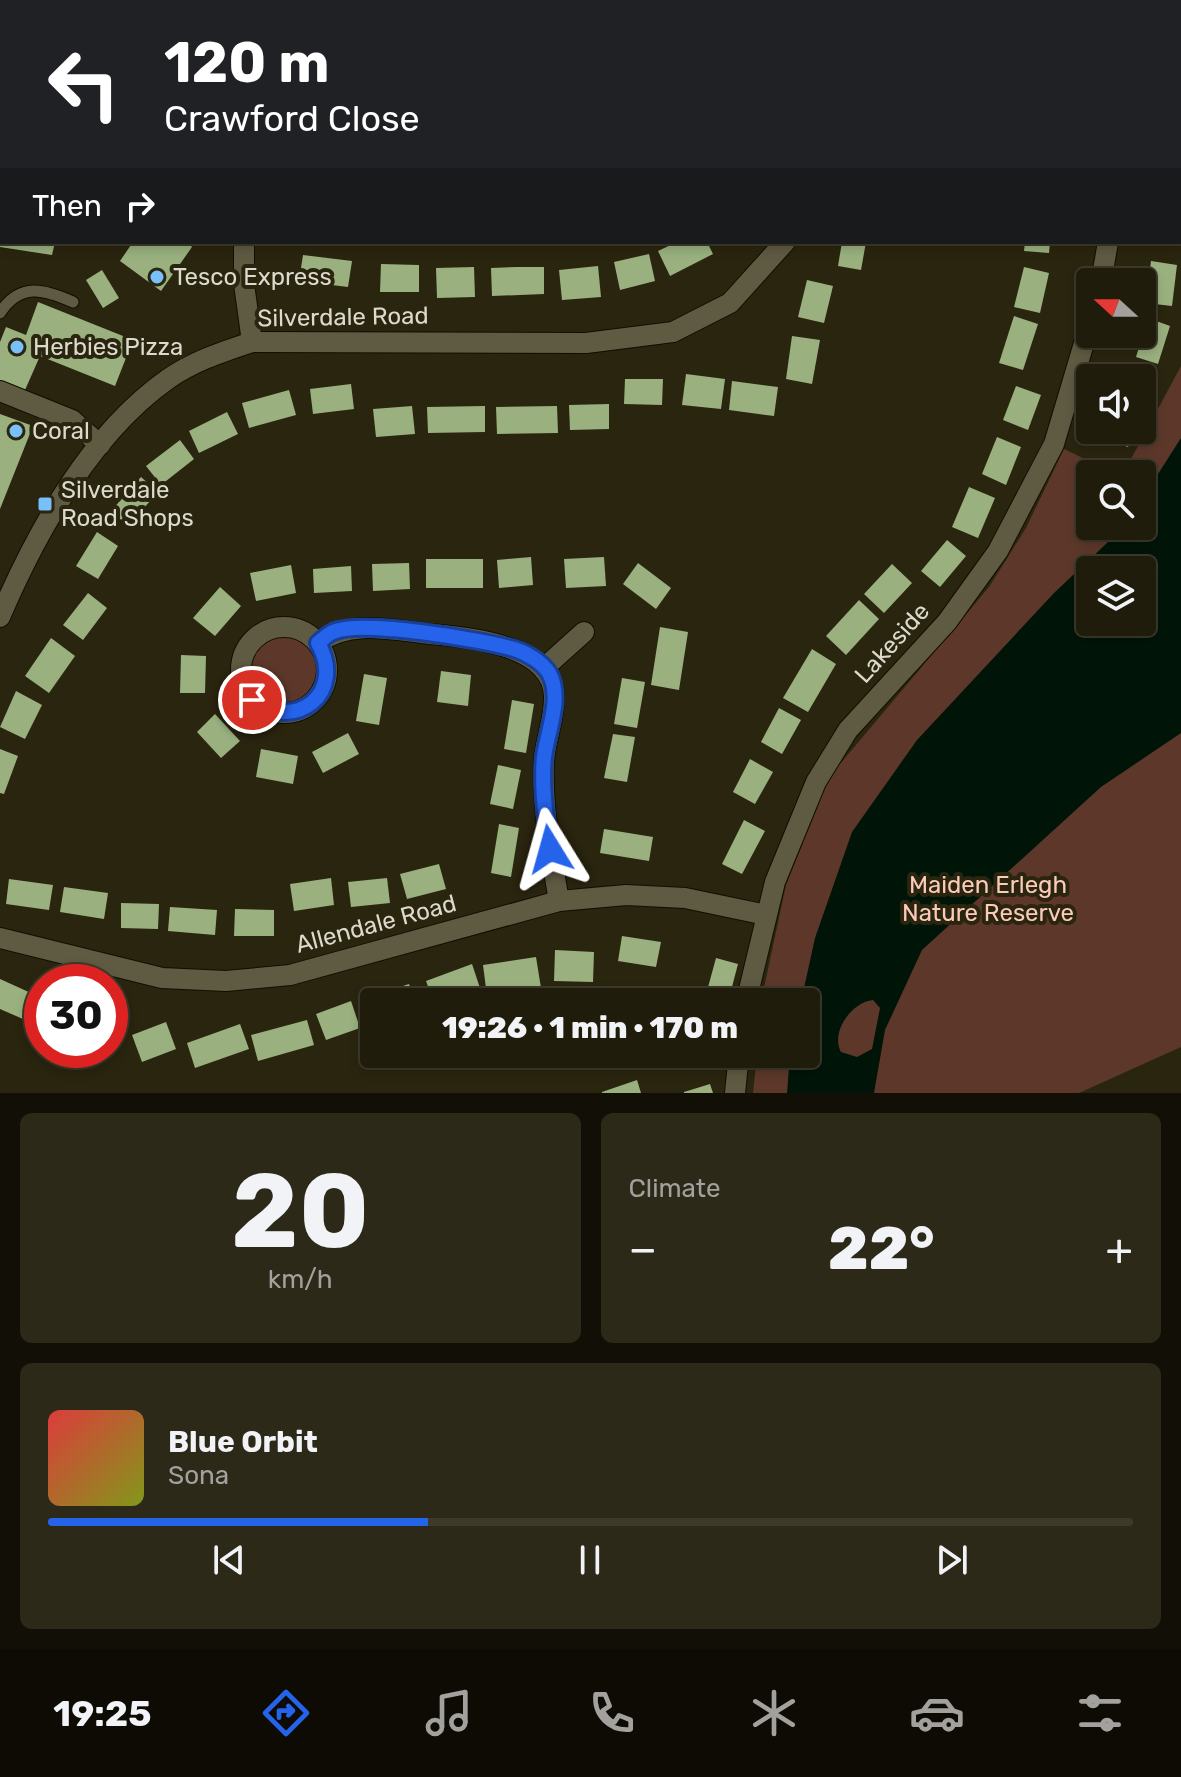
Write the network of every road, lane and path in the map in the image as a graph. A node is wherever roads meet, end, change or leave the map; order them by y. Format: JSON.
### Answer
{"nodes":[{"id":1,"x":244,"y":244,"type":"edge"},
{"id":2,"x":783,"y":244,"type":"edge"},
{"id":3,"x":1108,"y":244,"type":"edge"},
{"id":4,"x":1103,"y":268,"type":"edge"},
{"id":5,"x":73,"y":302,"type":"dead end"},
{"id":6,"x":0,"y":313,"type":"edge"},
{"id":7,"x":252,"y":342,"type":"junction"},
{"id":8,"x":1083,"y":348,"type":"edge"},
{"id":9,"x":0,"y":391,"type":"edge"},
{"id":10,"x":100,"y":445,"type":"junction"},
{"id":11,"x":0,"y":617,"type":"edge"},
{"id":12,"x":584,"y":632,"type":"dead end"},
{"id":13,"x":318,"y":643,"type":"junction"},
{"id":14,"x":544,"y":668,"type":"junction"},
{"id":15,"x":559,"y":901,"type":"junction"},
{"id":16,"x":766,"y":915,"type":"junction"},
{"id":17,"x":0,"y":938,"type":"edge"},
{"id":18,"x":749,"y":988,"type":"edge"},
{"id":19,"x":738,"y":1068,"type":"edge"},
{"id":20,"x":735,"y":1093,"type":"edge"}],
"edges":[{"from":1,"to":7,"type":"street"},
{"from":2,"to":7,"type":"street","name":"Silverdale Road"},
{"from":3,"to":4,"type":"street"},
{"from":5,"to":6,"type":"lane"},
{"from":7,"to":10,"type":"street","name":"Silverdale Road"},
{"from":8,"to":16,"type":"street","name":"Lakeside"},
{"from":9,"to":10,"type":"street"},
{"from":10,"to":11,"type":"street","name":"Silverdale Road"},
{"from":12,"to":14,"type":"street"},
{"from":13,"to":13,"type":"street"},
{"from":13,"to":14,"type":"street"},
{"from":14,"to":15,"type":"street"},
{"from":15,"to":16,"type":"street","name":"Allendale Road"},
{"from":15,"to":17,"type":"street","name":"Allendale Road"},
{"from":16,"to":18,"type":"street","name":"Lakeside"},
{"from":19,"to":20,"type":"street"}]}
